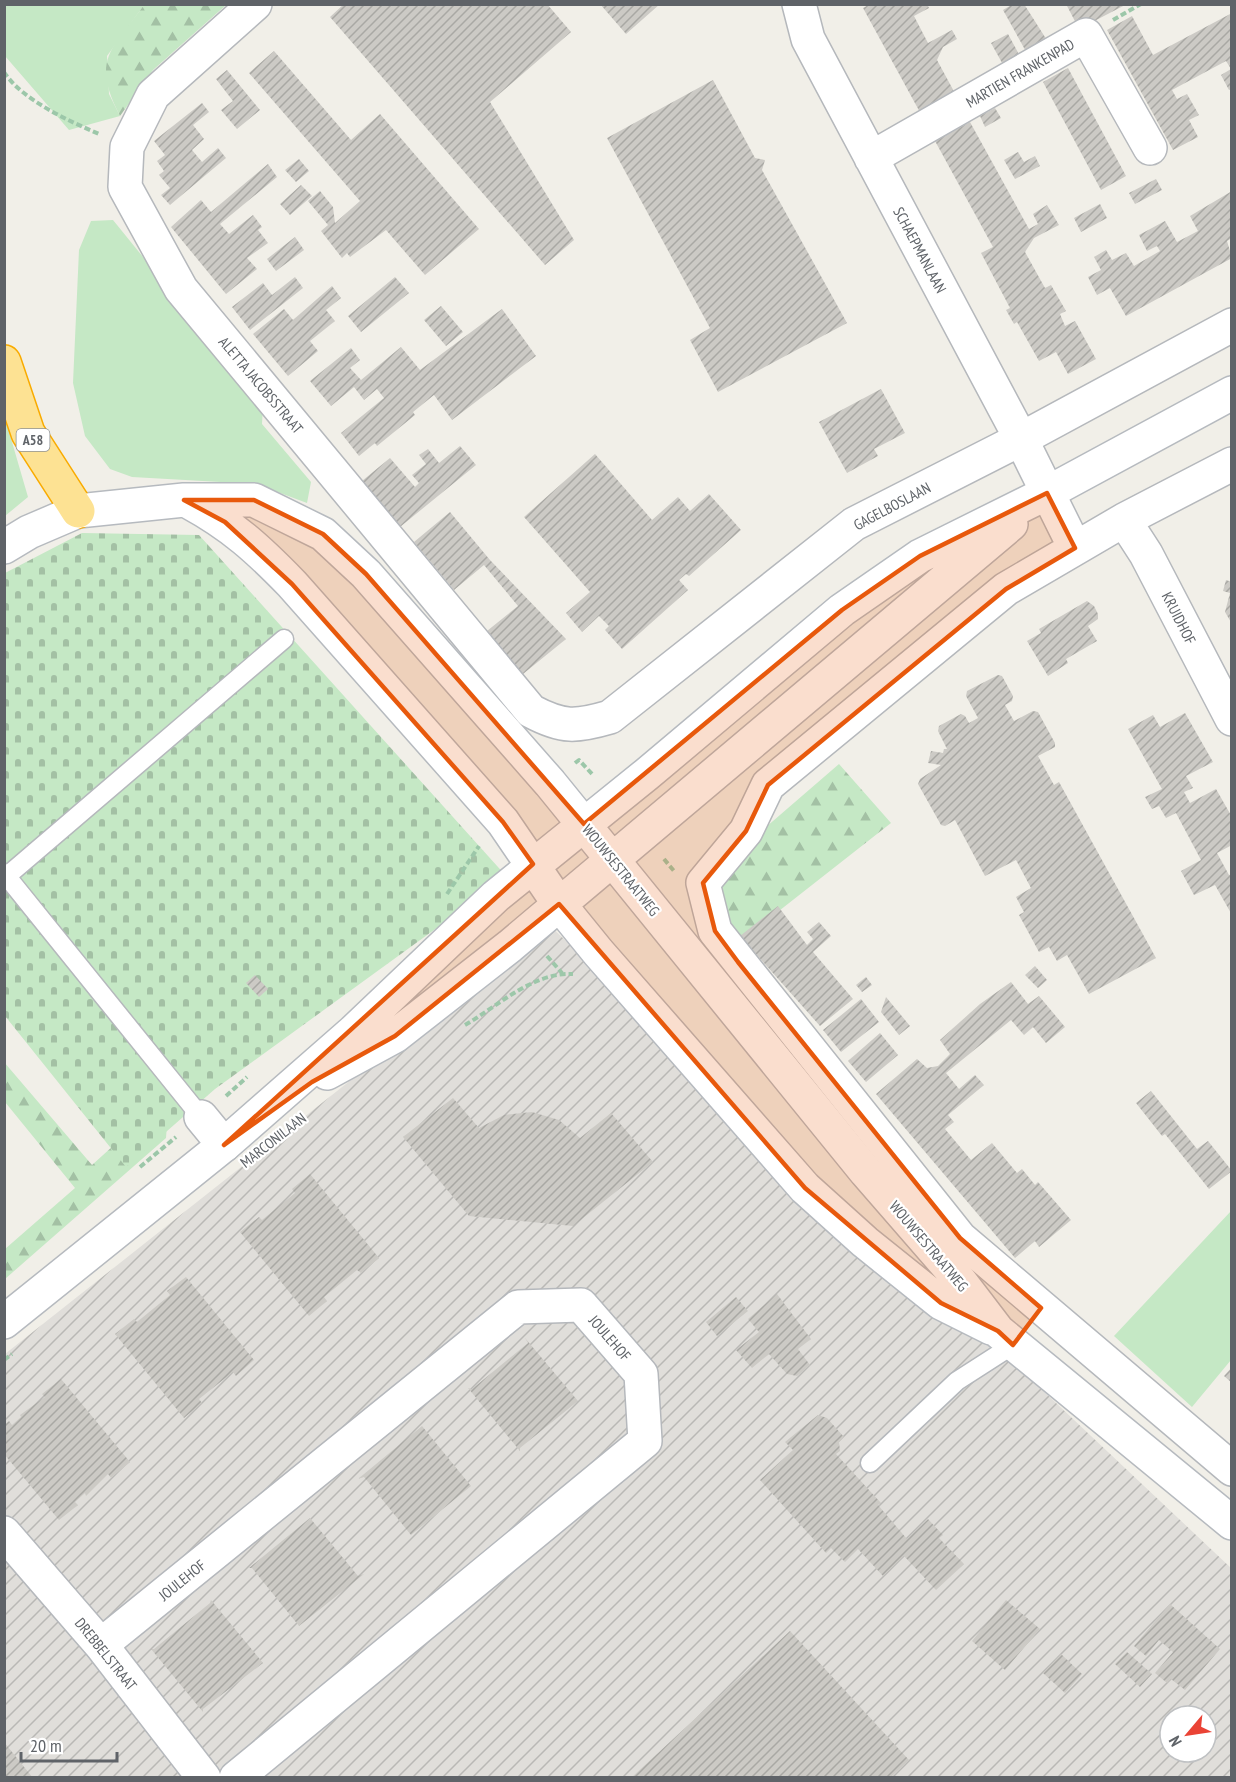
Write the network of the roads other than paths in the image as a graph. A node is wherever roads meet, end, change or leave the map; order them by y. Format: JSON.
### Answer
{"nodes":[{"id":1,"x":255,"y":4,"type":"edge"},
{"id":2,"x":799,"y":4,"type":"edge"},
{"id":3,"x":1150,"y":148,"type":"dead end"},
{"id":4,"x":871,"y":159,"type":"junction"},
{"id":5,"x":1232,"y":325,"type":"edge"},
{"id":6,"x":4,"y":362,"type":"edge"},
{"id":7,"x":1232,"y":393,"type":"edge"},
{"id":8,"x":1021,"y":439,"type":"junction"},
{"id":9,"x":1232,"y":464,"type":"edge"},
{"id":10,"x":1047,"y":494,"type":"junction"},
{"id":11,"x":184,"y":500,"type":"junction"},
{"id":12,"x":78,"y":511,"type":"junction"},
{"id":13,"x":1124,"y":520,"type":"junction"},
{"id":14,"x":4,"y":547,"type":"edge"},
{"id":15,"x":1075,"y":548,"type":"junction"},
{"id":16,"x":284,"y":639,"type":"dead end"},
{"id":17,"x":1232,"y":719,"type":"edge"},
{"id":18,"x":580,"y":726,"type":"joint"},
{"id":19,"x":584,"y":824,"type":"junction"},
{"id":20,"x":613,"y":859,"type":"junction"},
{"id":21,"x":533,"y":864,"type":"junction"},
{"id":22,"x":6,"y":874,"type":"edge"},
{"id":23,"x":559,"y":904,"type":"junction"},
{"id":24,"x":201,"y":1116,"type":"joint"},
{"id":25,"x":224,"y":1145,"type":"junction"},
{"id":26,"x":1041,"y":1308,"type":"junction"},
{"id":27,"x":9,"y":1337,"type":"edge"},
{"id":28,"x":1006,"y":1338,"type":"junction"},
{"id":29,"x":870,"y":1463,"type":"dead end"},
{"id":30,"x":1232,"y":1469,"type":"edge"},
{"id":31,"x":1232,"y":1523,"type":"edge"},
{"id":32,"x":4,"y":1533,"type":"edge"},
{"id":33,"x":101,"y":1646,"type":"junction"},
{"id":34,"x":204,"y":1778,"type":"edge"},
{"id":35,"x":236,"y":1778,"type":"edge"}],
"edges":[{"from":1,"to":18,"type":"street","name":"ALETTA JACOBSSTRAAT"},
{"from":2,"to":4,"type":"street","name":"SCHAEPMANLAAN"},
{"from":3,"to":4,"type":"street","name":"MARTIEN FRANKENPAD"},
{"from":4,"to":8,"type":"street","name":"SCHAEPMANLAAN"},
{"from":5,"to":8,"type":"street","name":"GAGELBOSLAAN"},
{"from":6,"to":12,"type":"highway","number":"A58"},
{"from":7,"to":10,"type":"street"},
{"from":8,"to":10,"type":"street","name":"SCHAEPMANLAAN"},
{"from":8,"to":18,"type":"street","name":"GAGELBOSLAAN"},
{"from":9,"to":13,"type":"street"},
{"from":10,"to":15,"type":"street"},
{"from":10,"to":19,"type":"street"},
{"from":10,"to":20,"type":"street"},
{"from":11,"to":12,"type":"street","name":"WOUWSESTRAATWEG"},
{"from":11,"to":19,"type":"street","name":"WOUWSESTRAATWEG"},
{"from":11,"to":21,"type":"street","name":"WOUWSESTRAATWEG"},
{"from":12,"to":14,"type":"street","name":"WOUWSESTRAATWEG"},
{"from":13,"to":15,"type":"street"},
{"from":13,"to":17,"type":"street","name":"KRUIDHOF"},
{"from":15,"to":26,"type":"street","name":"WOUWSESTRAATWEG"},
{"from":16,"to":22,"type":"lane"},
{"from":19,"to":20,"type":"street","name":"WOUWSESTRAATWEG"},
{"from":19,"to":21,"type":"street"},
{"from":20,"to":23,"type":"street"},
{"from":20,"to":28,"type":"street","name":"WOUWSESTRAATWEG"},
{"from":21,"to":23,"type":"street","name":"WOUWSESTRAATWEG"},
{"from":21,"to":25,"type":"street","name":"MARCONILAAN"},
{"from":22,"to":24,"type":"lane"},
{"from":23,"to":25,"type":"street","name":"MARCONILAAN"},
{"from":23,"to":28,"type":"street","name":"WOUWSESTRAATWEG"},
{"from":24,"to":25,"type":"street"},
{"from":25,"to":27,"type":"street","name":"MARCONILAAN"},
{"from":26,"to":28,"type":"street"},
{"from":26,"to":30,"type":"street","name":"WOUWSESTRAATWEG"},
{"from":28,"to":29,"type":"lane"},
{"from":28,"to":31,"type":"street","name":"WOUWSESTRAATWEG"},
{"from":32,"to":33,"type":"street","name":"DREBBELSTRAAT"},
{"from":33,"to":34,"type":"street","name":"DREBBELSTRAAT"},
{"from":33,"to":35,"type":"street","name":"JOULEHOF"}]}
